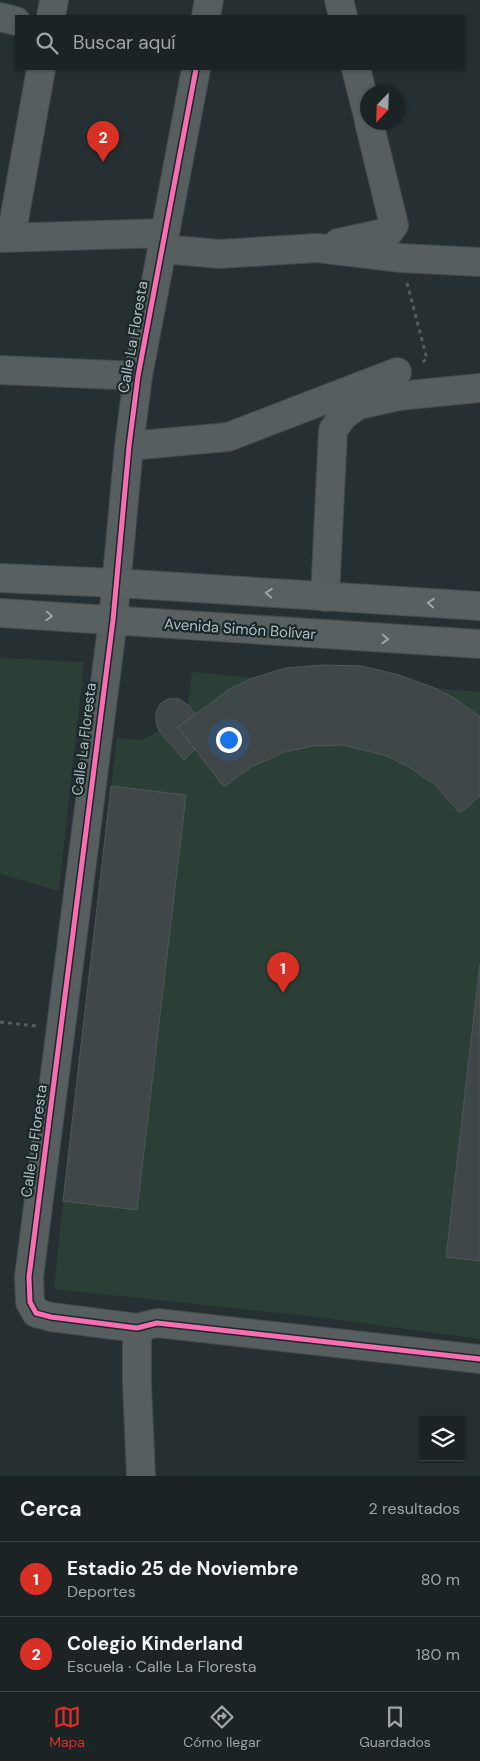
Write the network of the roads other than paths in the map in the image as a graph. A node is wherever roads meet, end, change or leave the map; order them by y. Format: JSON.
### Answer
{"nodes":[{"id":1,"x":54,"y":0,"type":"edge"},
{"id":2,"x":209,"y":0,"type":"edge"},
{"id":3,"x":339,"y":0,"type":"edge"},
{"id":4,"x":51,"y":15,"type":"edge"},
{"id":5,"x":206,"y":15,"type":"edge"},
{"id":6,"x":343,"y":15,"type":"edge"},
{"id":7,"x":0,"y":17,"type":"edge"},
{"id":8,"x":15,"y":21,"type":"edge"},
{"id":9,"x":41,"y":70,"type":"edge"},
{"id":10,"x":196,"y":70,"type":"edge"},
{"id":11,"x":356,"y":70,"type":"edge"},
{"id":12,"x":360,"y":85,"type":"edge"},
{"id":13,"x":371,"y":130,"type":"edge"},
{"id":14,"x":6,"y":238,"type":"edge"},
{"id":15,"x":163,"y":241,"type":"junction"},
{"id":16,"x":317,"y":248,"type":"junction"},
{"id":17,"x":480,"y":262,"type":"edge"},
{"id":18,"x":406,"y":369,"type":"road end"},
{"id":19,"x":0,"y":370,"type":"edge"},
{"id":20,"x":138,"y":376,"type":"junction"},
{"id":21,"x":480,"y":388,"type":"edge"},
{"id":22,"x":129,"y":446,"type":"junction"},
{"id":23,"x":0,"y":578,"type":"edge"},
{"id":24,"x":116,"y":583,"type":"junction"},
{"id":25,"x":325,"y":597,"type":"junction"},
{"id":26,"x":360,"y":598,"type":"junction"},
{"id":27,"x":480,"y":606,"type":"edge"},
{"id":28,"x":0,"y":613,"type":"edge"},
{"id":29,"x":113,"y":620,"type":"junction"},
{"id":30,"x":358,"y":636,"type":"junction"},
{"id":31,"x":480,"y":644,"type":"edge"},
{"id":32,"x":137,"y":1328,"type":"junction"},
{"id":33,"x":480,"y":1359,"type":"edge"},
{"id":34,"x":141,"y":1476,"type":"edge"}],
"edges":[{"from":1,"to":4,"type":"street"},
{"from":2,"to":5,"type":"street"},
{"from":3,"to":6,"type":"street"},
{"from":7,"to":8,"type":"street"},
{"from":9,"to":14,"type":"street"},
{"from":10,"to":15,"type":"street","name":"Calle La Floresta"},
{"from":11,"to":12,"type":"street"},
{"from":13,"to":16,"type":"street"},
{"from":14,"to":15,"type":"street"},
{"from":15,"to":16,"type":"street"},
{"from":15,"to":20,"type":"street","name":"Calle La Floresta"},
{"from":16,"to":17,"type":"street"},
{"from":18,"to":22,"type":"street"},
{"from":19,"to":20,"type":"street"},
{"from":20,"to":22,"type":"street","name":"Calle La Floresta"},
{"from":21,"to":25,"type":"street"},
{"from":22,"to":24,"type":"street","name":"Calle La Floresta"},
{"from":23,"to":24,"type":"main road"},
{"from":25,"to":24,"type":"main road","one_way":true},
{"from":24,"to":29,"type":"street","name":"Calle La Floresta"},
{"from":25,"to":26,"type":"main road"},
{"from":27,"to":26,"type":"main road","one_way":true},
{"from":26,"to":30,"type":"main road"},
{"from":28,"to":29,"type":"main road","name":"Avenida Simón Bolívar","one_way":true},
{"from":29,"to":30,"type":"main road","name":"Avenida Simón Bolívar"},
{"from":29,"to":32,"type":"street","name":"Calle La Floresta"},
{"from":30,"to":31,"type":"main road","name":"Avenida Simón Bolívar","one_way":true},
{"from":32,"to":33,"type":"street","name":"Calle La Floresta"},
{"from":32,"to":34,"type":"street"}]}
